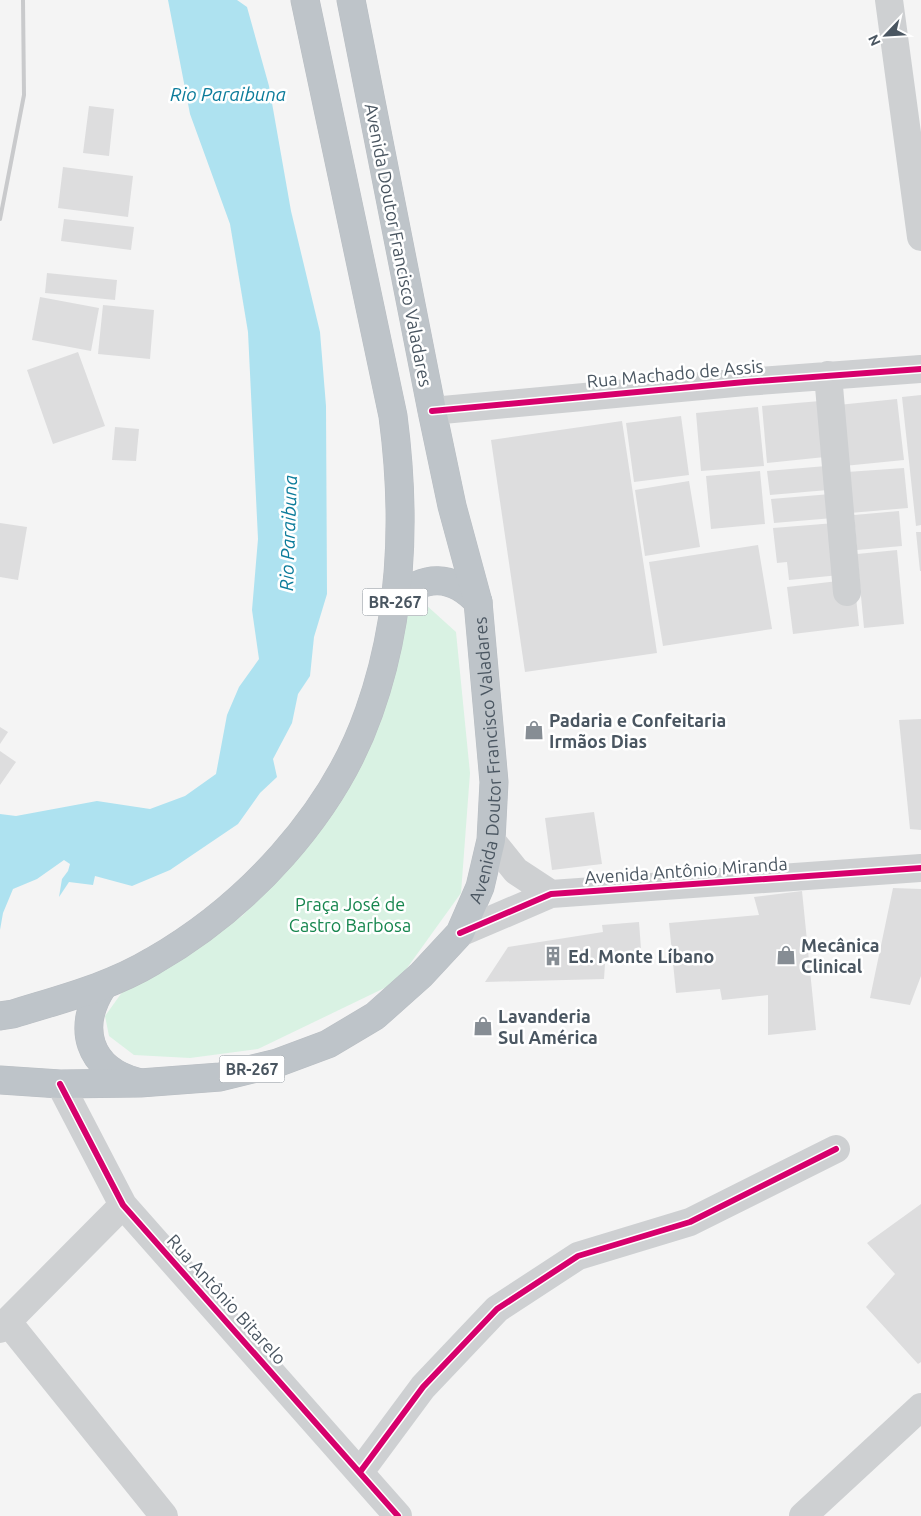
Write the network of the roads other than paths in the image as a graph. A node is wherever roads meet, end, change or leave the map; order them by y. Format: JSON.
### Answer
{"nodes":[{"id":1,"x":305,"y":0,"type":"edge"},
{"id":2,"x":351,"y":0,"type":"edge"},
{"id":3,"x":889,"y":0,"type":"edge"},
{"id":4,"x":921,"y":237,"type":"edge"},
{"id":5,"x":921,"y":369,"type":"edge"},
{"id":6,"x":828,"y":375,"type":"junction"},
{"id":7,"x":432,"y":411,"type":"junction"},
{"id":8,"x":847,"y":592,"type":"dead end"},
{"id":9,"x":396,"y":600,"type":"junction"},
{"id":10,"x":478,"y":602,"type":"junction"},
{"id":11,"x":491,"y":840,"type":"junction"},
{"id":12,"x":921,"y":868,"type":"edge"},
{"id":13,"x":551,"y":894,"type":"junction"},
{"id":14,"x":460,"y":932,"type":"junction"},
{"id":15,"x":103,"y":986,"type":"junction"},
{"id":16,"x":0,"y":1016,"type":"edge"},
{"id":17,"x":0,"y":1080,"type":"edge"},
{"id":18,"x":140,"y":1083,"type":"junction"},
{"id":19,"x":60,"y":1084,"type":"junction"},
{"id":20,"x":836,"y":1149,"type":"dead end"},
{"id":21,"x":123,"y":1205,"type":"junction"},
{"id":22,"x":4,"y":1325,"type":"edge"},
{"id":23,"x":920,"y":1409,"type":"edge"},
{"id":24,"x":360,"y":1472,"type":"junction"},
{"id":25,"x":164,"y":1516,"type":"edge"},
{"id":26,"x":398,"y":1516,"type":"edge"},
{"id":27,"x":803,"y":1516,"type":"edge"}],
"edges":[{"from":1,"to":9,"type":"highway","number":"BR-267"},
{"from":2,"to":7,"type":"highway","name":"Avenida Doutor Francisco Valadares","number":"BR-267"},
{"from":3,"to":4,"type":"street"},
{"from":5,"to":6,"type":"street","name":"Rua Machado de Assis"},
{"from":6,"to":7,"type":"street","name":"Rua Machado de Assis"},
{"from":6,"to":8,"type":"street"},
{"from":7,"to":10,"type":"highway","name":"Avenida Doutor Francisco Valadares","number":"BR-267"},
{"from":9,"to":10,"type":"highway"},
{"from":9,"to":15,"type":"highway","number":"BR-267"},
{"from":10,"to":11,"type":"highway","name":"Avenida Doutor Francisco Valadares","number":"BR-267"},
{"from":11,"to":13,"type":"street"},
{"from":11,"to":14,"type":"highway","name":"Avenida Doutor Francisco Valadares","number":"BR-267"},
{"from":12,"to":13,"type":"street","name":"Avenida Antônio Miranda"},
{"from":13,"to":14,"type":"street","name":"Avenida Antônio Miranda"},
{"from":14,"to":18,"type":"highway","name":"Avenida Doutor Francisco Valadares","number":"BR-267"},
{"from":15,"to":16,"type":"highway","number":"BR-267"},
{"from":15,"to":18,"type":"highway"},
{"from":17,"to":19,"type":"highway","name":"Avenida Doutor Francisco Valadares","number":"BR-267"},
{"from":18,"to":19,"type":"highway","name":"Avenida Doutor Francisco Valadares","number":"BR-267"},
{"from":19,"to":21,"type":"street","name":"Rua Antônio Bitarelo"},
{"from":20,"to":24,"type":"street"},
{"from":21,"to":22,"type":"street"},
{"from":21,"to":24,"type":"street","name":"Rua Antônio Bitarelo"},
{"from":22,"to":25,"type":"street"},
{"from":23,"to":27,"type":"street"},
{"from":24,"to":26,"type":"street","name":"Rua Antônio Bitarelo"}]}
